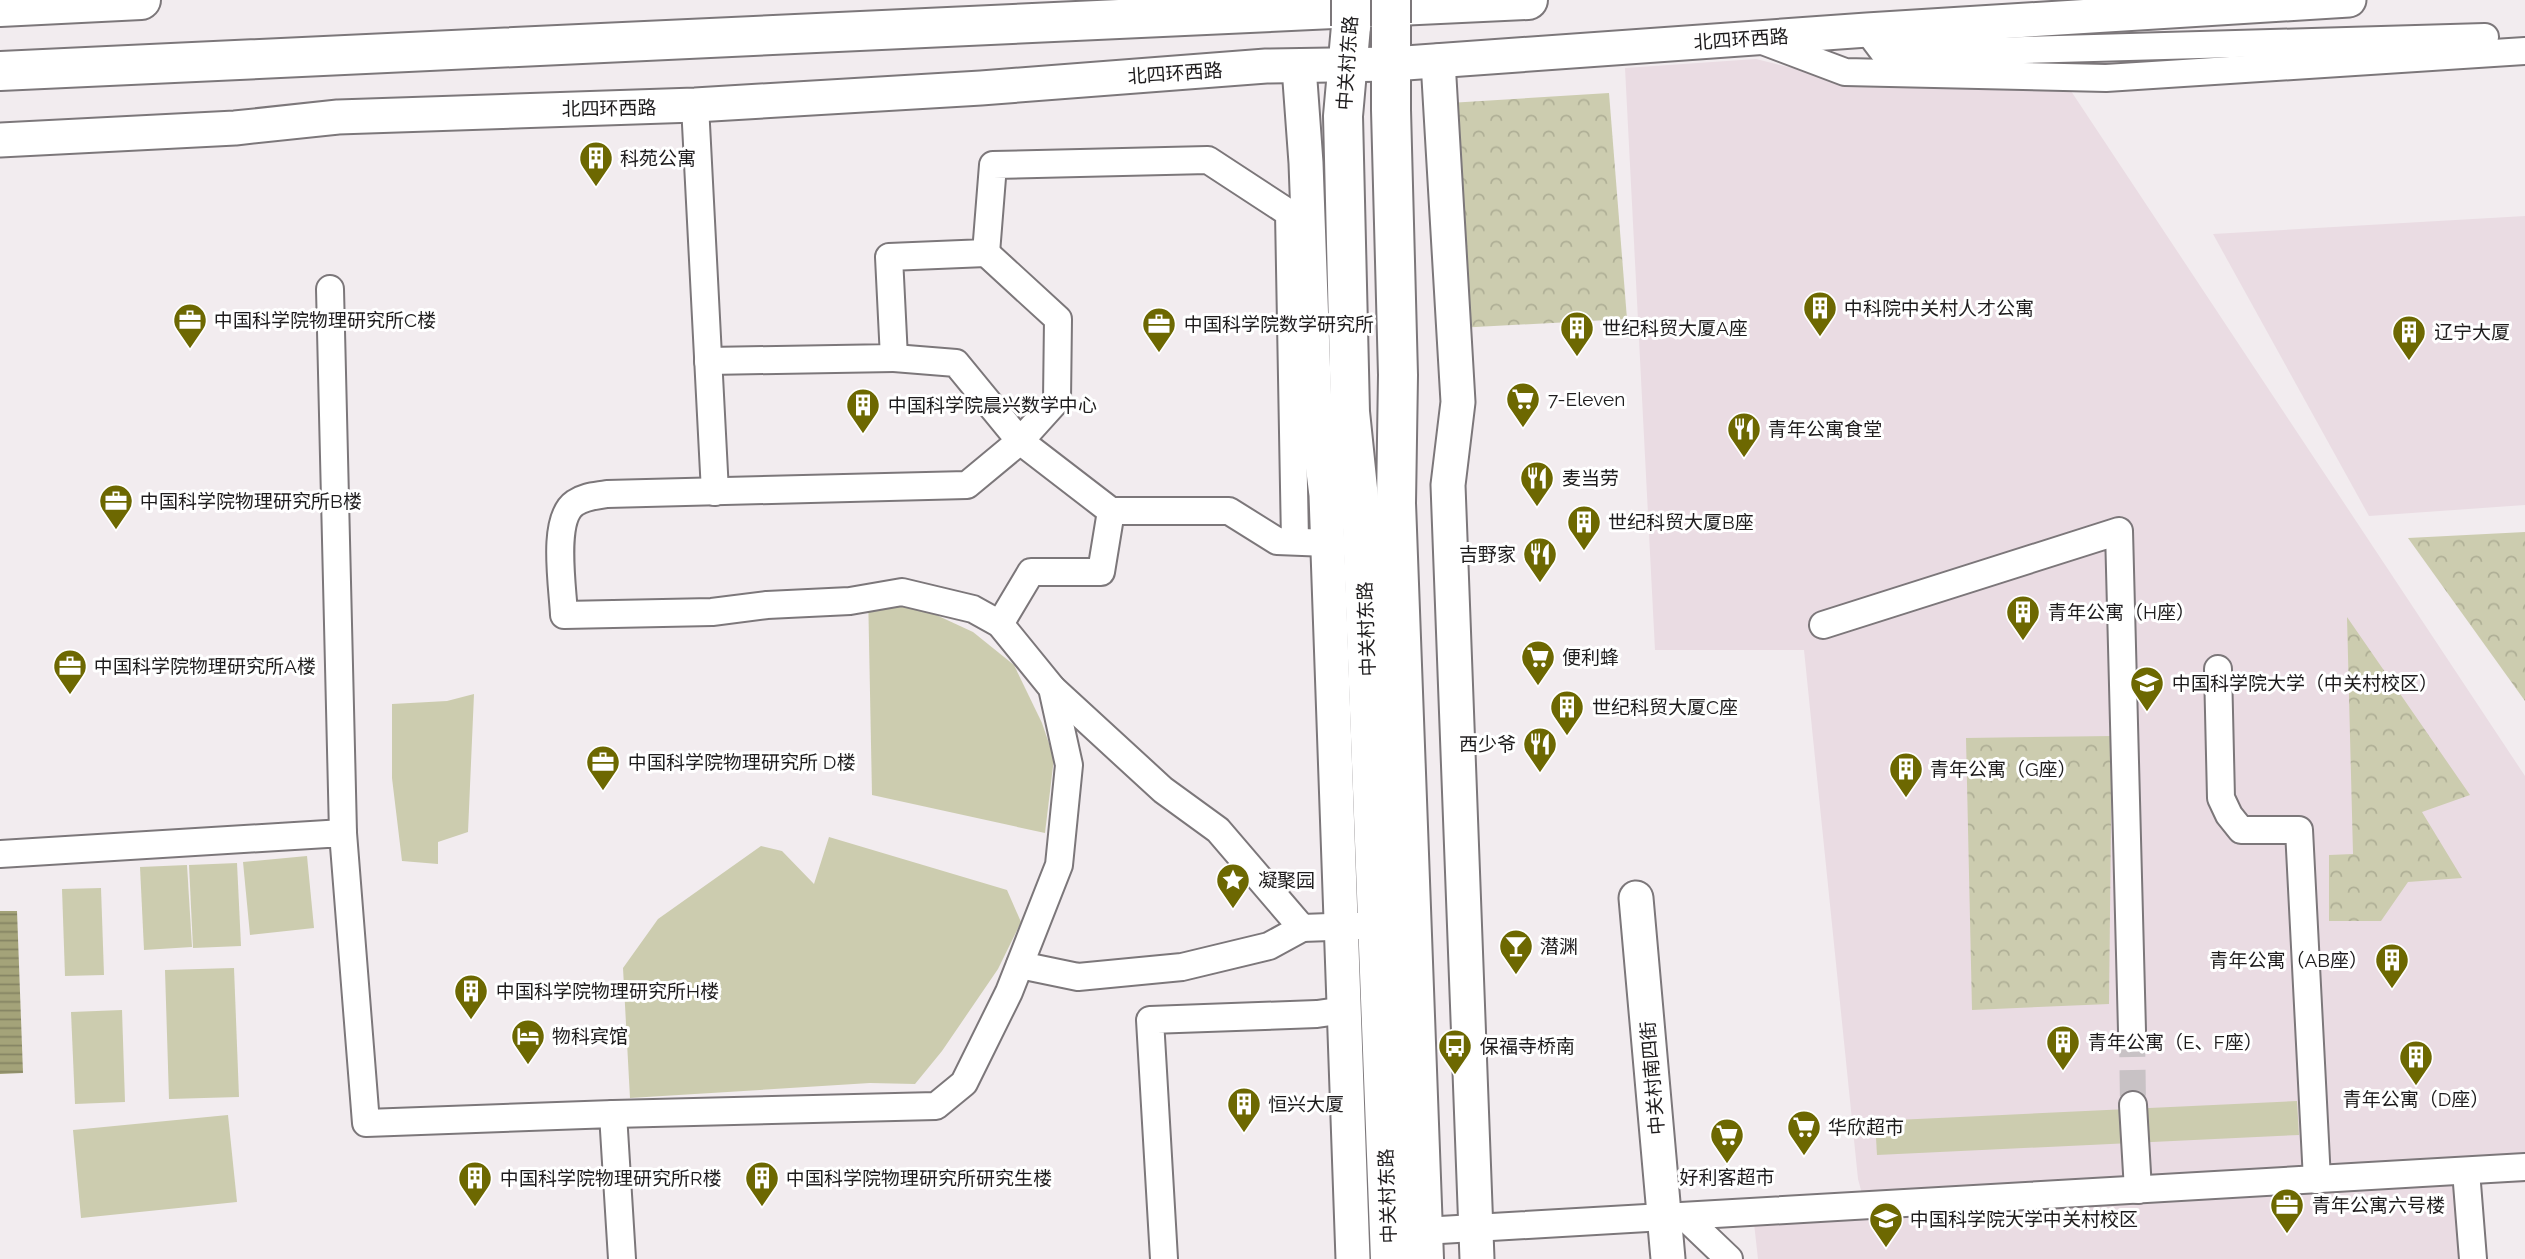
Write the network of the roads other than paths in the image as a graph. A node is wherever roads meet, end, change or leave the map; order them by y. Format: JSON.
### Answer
{"nodes":[{"id":1,"x":141,"y":0,"type":"edge"},
{"id":2,"x":1528,"y":0,"type":"edge"},
{"id":3,"x":2349,"y":0,"type":"edge"},
{"id":4,"x":0,"y":7,"type":"edge"},
{"id":5,"x":1391,"y":11,"type":"edge"},
{"id":6,"x":1351,"y":13,"type":"edge"},
{"id":7,"x":1867,"y":30,"type":"junction"},
{"id":8,"x":2525,"y":36,"type":"edge"},
{"id":9,"x":1755,"y":38,"type":"junction"},
{"id":10,"x":2525,"y":51,"type":"edge"},
{"id":11,"x":1438,"y":61,"type":"junction"},
{"id":12,"x":1392,"y":64,"type":"junction"},
{"id":13,"x":1349,"y":66,"type":"junction"},
{"id":14,"x":1299,"y":67,"type":"junction"},
{"id":15,"x":0,"y":71,"type":"edge"},
{"id":16,"x":695,"y":106,"type":"junction"},
{"id":17,"x":0,"y":140,"type":"edge"},
{"id":18,"x":986,"y":253,"type":"junction"},
{"id":19,"x":330,"y":289,"type":"dead end"},
{"id":20,"x":894,"y":358,"type":"junction"},
{"id":21,"x":708,"y":361,"type":"junction"},
{"id":22,"x":1020,"y":441,"type":"junction"},
{"id":23,"x":715,"y":492,"type":"junction"},
{"id":24,"x":1111,"y":511,"type":"junction"},
{"id":25,"x":1295,"y":541,"type":"junction"},
{"id":26,"x":1328,"y":542,"type":"junction"},
{"id":27,"x":1000,"y":624,"type":"junction"},
{"id":28,"x":1823,"y":625,"type":"dead end"},
{"id":29,"x":2218,"y":669,"type":"dead end"},
{"id":30,"x":1052,"y":688,"type":"junction"},
{"id":31,"x":343,"y":834,"type":"junction"},
{"id":32,"x":0,"y":855,"type":"edge"},
{"id":33,"x":1636,"y":898,"type":"dead end"},
{"id":34,"x":1360,"y":926,"type":"junction"},
{"id":35,"x":1302,"y":928,"type":"junction"},
{"id":36,"x":1020,"y":965,"type":"junction"},
{"id":37,"x":1345,"y":1010,"type":"junction"},
{"id":38,"x":2132,"y":1031,"type":"tunnel mouth"},
{"id":39,"x":2133,"y":1105,"type":"tunnel mouth"},
{"id":40,"x":613,"y":1114,"type":"junction"},
{"id":41,"x":2525,"y":1167,"type":"edge"},
{"id":42,"x":2466,"y":1171,"type":"junction"},
{"id":43,"x":2317,"y":1180,"type":"junction"},
{"id":44,"x":2138,"y":1190,"type":"junction"},
{"id":45,"x":1674,"y":1217,"type":"junction"},
{"id":46,"x":1476,"y":1243,"type":"edge"},
{"id":47,"x":1424,"y":1245,"type":"edge"},
{"id":48,"x":622,"y":1259,"type":"edge"},
{"id":49,"x":1164,"y":1259,"type":"edge"},
{"id":50,"x":1353,"y":1259,"type":"edge"},
{"id":51,"x":1390,"y":1259,"type":"edge"},
{"id":52,"x":1668,"y":1259,"type":"edge"},
{"id":53,"x":1730,"y":1259,"type":"edge"},
{"id":54,"x":2473,"y":1259,"type":"edge"}],
"edges":[{"from":1,"to":4,"type":"main road"},
{"from":2,"to":15,"type":"main road"},
{"from":3,"to":7,"type":"street","name":"北四环西路"},
{"from":5,"to":12,"type":"main road","name":"中关村东路"},
{"from":6,"to":13,"type":"main road","name":"中关村东路"},
{"from":7,"to":8,"type":"street"},
{"from":7,"to":9,"type":"street","name":"北四环西路"},
{"from":9,"to":10,"type":"street"},
{"from":9,"to":11,"type":"street","name":"北四环西路"},
{"from":11,"to":12,"type":"street","name":"北四环西路"},
{"from":11,"to":46,"type":"street"},
{"from":12,"to":13,"type":"street","name":"北四环西路"},
{"from":12,"to":47,"type":"main road","name":"中关村东路"},
{"from":13,"to":14,"type":"street","name":"北四环西路"},
{"from":13,"to":34,"type":"main road","name":"中关村东路"},
{"from":14,"to":16,"type":"street","name":"北四环西路"},
{"from":14,"to":26,"type":"street","name":"中关村东路"},
{"from":16,"to":17,"type":"street","name":"北四环西路"},
{"from":16,"to":21,"type":"street"},
{"from":18,"to":20,"type":"street"},
{"from":18,"to":22,"type":"street"},
{"from":18,"to":25,"type":"street"},
{"from":19,"to":31,"type":"street"},
{"from":20,"to":21,"type":"street"},
{"from":20,"to":22,"type":"street"},
{"from":21,"to":23,"type":"street"},
{"from":22,"to":23,"type":"street"},
{"from":22,"to":24,"type":"street"},
{"from":23,"to":27,"type":"street"},
{"from":24,"to":25,"type":"street"},
{"from":24,"to":27,"type":"street"},
{"from":25,"to":26,"type":"street"},
{"from":26,"to":34,"type":"street","name":"中关村东路"},
{"from":27,"to":30,"type":"street"},
{"from":28,"to":38,"type":"street"},
{"from":29,"to":43,"type":"street"},
{"from":30,"to":35,"type":"street"},
{"from":30,"to":36,"type":"street"},
{"from":31,"to":32,"type":"street"},
{"from":31,"to":40,"type":"street"},
{"from":33,"to":45,"type":"street","name":"中关村南四街"},
{"from":34,"to":35,"type":"street"},
{"from":34,"to":37,"type":"street","name":"中关村东路"},
{"from":34,"to":51,"type":"main road","name":"中关村东路"},
{"from":35,"to":36,"type":"street"},
{"from":36,"to":40,"type":"street"},
{"from":37,"to":49,"type":"street"},
{"from":37,"to":50,"type":"street","name":"中关村东路"},
{"from":39,"to":44,"type":"street"},
{"from":40,"to":48,"type":"street"},
{"from":41,"to":42,"type":"street"},
{"from":42,"to":43,"type":"street"},
{"from":42,"to":54,"type":"street"},
{"from":43,"to":44,"type":"street"},
{"from":44,"to":45,"type":"street"},
{"from":45,"to":46,"type":"street"},
{"from":45,"to":52,"type":"street","name":"中关村南四街"},
{"from":45,"to":53,"type":"street"},
{"from":46,"to":47,"type":"street"}]}
